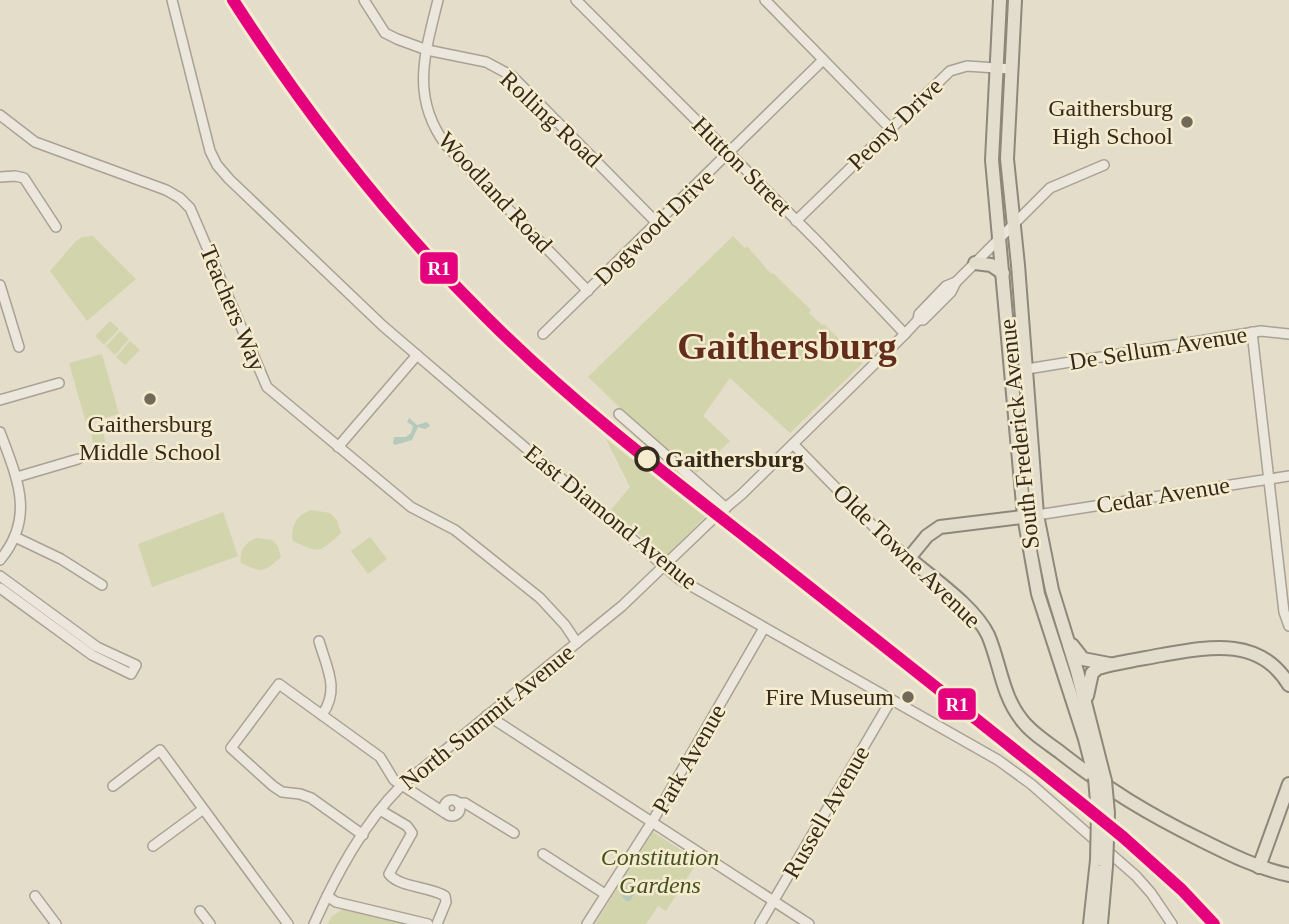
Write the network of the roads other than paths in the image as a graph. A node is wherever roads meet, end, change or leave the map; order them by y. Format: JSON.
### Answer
{"nodes":[{"id":1,"x":172,"y":0,"type":"edge"},
{"id":2,"x":364,"y":0,"type":"edge"},
{"id":3,"x":438,"y":0,"type":"edge"},
{"id":4,"x":576,"y":0,"type":"edge"},
{"id":5,"x":765,"y":0,"type":"edge"},
{"id":6,"x":1000,"y":0,"type":"edge"},
{"id":7,"x":1015,"y":0,"type":"edge"},
{"id":8,"x":427,"y":50,"type":"junction"},
{"id":9,"x":823,"y":60,"type":"junction"},
{"id":10,"x":995,"y":68,"type":"junction"},
{"id":11,"x":1011,"y":69,"type":"junction"},
{"id":12,"x":0,"y":115,"type":"edge"},
{"id":13,"x":891,"y":128,"type":"junction"},
{"id":14,"x":729,"y":153,"type":"junction"},
{"id":15,"x":1104,"y":165,"type":"dead end"},
{"id":16,"x":0,"y":177,"type":"edge"},
{"id":17,"x":796,"y":220,"type":"junction"},
{"id":18,"x":657,"y":223,"type":"junction"},
{"id":19,"x":1012,"y":226,"type":"junction"},
{"id":20,"x":56,"y":227,"type":"dead end"},
{"id":21,"x":998,"y":240,"type":"junction"},
{"id":22,"x":975,"y":263,"type":"junction"},
{"id":23,"x":1003,"y":273,"type":"junction"},
{"id":24,"x":0,"y":285,"type":"edge"},
{"id":25,"x":589,"y":290,"type":"junction"},
{"id":26,"x":1252,"y":332,"type":"junction"},
{"id":27,"x":544,"y":334,"type":"dead end"},
{"id":28,"x":905,"y":334,"type":"junction"},
{"id":29,"x":1289,"y":334,"type":"edge"},
{"id":30,"x":19,"y":347,"type":"dead end"},
{"id":31,"x":417,"y":355,"type":"junction"},
{"id":32,"x":1027,"y":369,"type":"junction"},
{"id":33,"x":59,"y":383,"type":"dead end"},
{"id":34,"x":0,"y":401,"type":"edge"},
{"id":35,"x":619,"y":414,"type":"dead end"},
{"id":36,"x":0,"y":432,"type":"edge"},
{"id":37,"x":793,"y":444,"type":"junction"},
{"id":38,"x":338,"y":447,"type":"junction"},
{"id":39,"x":78,"y":459,"type":"dead end"},
{"id":40,"x":1289,"y":476,"type":"edge"},
{"id":41,"x":17,"y":477,"type":"junction"},
{"id":42,"x":1269,"y":478,"type":"junction"},
{"id":43,"x":726,"y":508,"type":"junction"},
{"id":44,"x":1031,"y":515,"type":"junction"},
{"id":45,"x":15,"y":537,"type":"junction"},
{"id":46,"x":909,"y":558,"type":"junction"},
{"id":47,"x":0,"y":560,"type":"edge"},
{"id":48,"x":663,"y":566,"type":"junction"},
{"id":49,"x":0,"y":576,"type":"edge"},
{"id":50,"x":102,"y":585,"type":"dead end"},
{"id":51,"x":0,"y":589,"type":"edge"},
{"id":52,"x":1289,"y":626,"type":"edge"},
{"id":53,"x":764,"y":628,"type":"junction"},
{"id":54,"x":1066,"y":636,"type":"junction"},
{"id":55,"x":319,"y":641,"type":"dead end"},
{"id":56,"x":577,"y":643,"type":"junction"},
{"id":57,"x":1112,"y":664,"type":"junction"},
{"id":58,"x":1289,"y":685,"type":"edge"},
{"id":59,"x":891,"y":700,"type":"junction"},
{"id":60,"x":1086,"y":704,"type":"junction"},
{"id":61,"x":322,"y":715,"type":"junction"},
{"id":62,"x":487,"y":715,"type":"junction"},
{"id":63,"x":1289,"y":783,"type":"edge"},
{"id":64,"x":113,"y":786,"type":"dead end"},
{"id":65,"x":401,"y":786,"type":"junction"},
{"id":66,"x":202,"y":810,"type":"junction"},
{"id":67,"x":380,"y":810,"type":"junction"},
{"id":68,"x":652,"y":822,"type":"junction"},
{"id":69,"x":514,"y":833,"type":"dead end"},
{"id":70,"x":363,"y":835,"type":"junction"},
{"id":71,"x":153,"y":846,"type":"dead end"},
{"id":72,"x":543,"y":854,"type":"dead end"},
{"id":73,"x":1102,"y":863,"type":"junction"},
{"id":74,"x":1259,"y":867,"type":"junction"},
{"id":75,"x":1289,"y":876,"type":"edge"},
{"id":76,"x":605,"y":894,"type":"junction"},
{"id":77,"x":35,"y":896,"type":"dead end"},
{"id":78,"x":327,"y":896,"type":"junction"},
{"id":79,"x":774,"y":902,"type":"junction"},
{"id":80,"x":200,"y":911,"type":"dead end"},
{"id":81,"x":56,"y":924,"type":"edge"},
{"id":82,"x":210,"y":924,"type":"edge"},
{"id":83,"x":288,"y":924,"type":"edge"},
{"id":84,"x":314,"y":924,"type":"edge"},
{"id":85,"x":428,"y":924,"type":"edge"},
{"id":86,"x":437,"y":924,"type":"edge"},
{"id":87,"x":587,"y":924,"type":"edge"},
{"id":88,"x":760,"y":924,"type":"edge"},
{"id":89,"x":809,"y":924,"type":"edge"},
{"id":90,"x":1090,"y":924,"type":"edge"},
{"id":91,"x":1101,"y":924,"type":"edge"},
{"id":92,"x":1172,"y":924,"type":"edge"}],
"edges":[{"from":1,"to":31,"type":"street","name":"East Diamond Avenue"},
{"from":2,"to":8,"type":"street","name":"Rolling Road"},
{"from":3,"to":8,"type":"street","name":"Woodland Road"},
{"from":4,"to":14,"type":"street","name":"Hutton Street"},
{"from":5,"to":9,"type":"street"},
{"from":6,"to":10,"type":"main road","name":"South Frederick Avenue"},
{"from":7,"to":11,"type":"main road","name":"South Frederick Avenue"},
{"from":8,"to":18,"type":"street","name":"Rolling Road"},
{"from":8,"to":25,"type":"street","name":"Woodland Road"},
{"from":9,"to":13,"type":"street"},
{"from":9,"to":14,"type":"street","name":"Dogwood Drive"},
{"from":10,"to":11,"type":"street","name":"Peony Drive"},
{"from":10,"to":13,"type":"street","name":"Peony Drive"},
{"from":10,"to":21,"type":"main road","name":"South Frederick Avenue"},
{"from":11,"to":19,"type":"main road","name":"South Frederick Avenue"},
{"from":12,"to":38,"type":"street","name":"Teachers Way"},
{"from":13,"to":17,"type":"street","name":"Peony Drive"},
{"from":14,"to":17,"type":"street","name":"Hutton Street"},
{"from":14,"to":18,"type":"street","name":"Dogwood Drive"},
{"from":15,"to":19,"type":"street","name":"North Summit Avenue"},
{"from":16,"to":20,"type":"street"},
{"from":17,"to":28,"type":"street","name":"Hutton Street"},
{"from":18,"to":25,"type":"street","name":"Dogwood Drive"},
{"from":19,"to":21,"type":"street","name":"North Summit Avenue"},
{"from":19,"to":32,"type":"main road","name":"South Frederick Avenue"},
{"from":21,"to":22,"type":"street","name":"North Summit Avenue"},
{"from":21,"to":23,"type":"main road","name":"South Frederick Avenue"},
{"from":22,"to":23,"type":"main road"},
{"from":22,"to":28,"type":"street","name":"North Summit Avenue"},
{"from":23,"to":44,"type":"main road","name":"South Frederick Avenue"},
{"from":24,"to":30,"type":"street"},
{"from":25,"to":27,"type":"street","name":"Dogwood Drive"},
{"from":26,"to":29,"type":"street","name":"De Sellum Avenue"},
{"from":26,"to":32,"type":"street","name":"De Sellum Avenue"},
{"from":26,"to":42,"type":"street"},
{"from":28,"to":37,"type":"street","name":"North Summit Avenue"},
{"from":31,"to":38,"type":"street"},
{"from":31,"to":48,"type":"street","name":"East Diamond Avenue"},
{"from":32,"to":44,"type":"main road","name":"South Frederick Avenue"},
{"from":33,"to":34,"type":"street"},
{"from":35,"to":43,"type":"street"},
{"from":36,"to":41,"type":"street"},
{"from":37,"to":43,"type":"street","name":"North Summit Avenue"},
{"from":37,"to":46,"type":"street","name":"Olde Towne Avenue"},
{"from":38,"to":56,"type":"street","name":"Teachers Way"},
{"from":39,"to":41,"type":"street"},
{"from":40,"to":42,"type":"street","name":"Cedar Avenue"},
{"from":41,"to":45,"type":"street"},
{"from":42,"to":44,"type":"street","name":"Cedar Avenue"},
{"from":42,"to":52,"type":"street"},
{"from":43,"to":48,"type":"street","name":"North Summit Avenue"},
{"from":44,"to":46,"type":"main road"},
{"from":44,"to":54,"type":"main road","name":"South Frederick Avenue"},
{"from":44,"to":73,"type":"main road","name":"South Frederick Avenue","bridge":true},
{"from":45,"to":47,"type":"street"},
{"from":45,"to":50,"type":"street"},
{"from":46,"to":74,"type":"main road","name":"Olde Towne Avenue"},
{"from":48,"to":53,"type":"street","name":"East Diamond Avenue"},
{"from":48,"to":56,"type":"street","name":"North Summit Avenue"},
{"from":49,"to":51,"type":"street"},
{"from":53,"to":59,"type":"street","name":"East Diamond Avenue"},
{"from":53,"to":68,"type":"street","name":"Park Avenue"},
{"from":54,"to":57,"type":"main road"},
{"from":54,"to":60,"type":"main road","name":"South Frederick Avenue"},
{"from":55,"to":61,"type":"street"},
{"from":56,"to":62,"type":"street","name":"North Summit Avenue"},
{"from":57,"to":58,"type":"main road"},
{"from":57,"to":60,"type":"main road"},
{"from":59,"to":79,"type":"street","name":"Russell Avenue"},
{"from":59,"to":92,"type":"street","name":"East Diamond Avenue"},
{"from":60,"to":73,"type":"main road","name":"South Frederick Avenue","bridge":true},
{"from":61,"to":65,"type":"street"},
{"from":61,"to":70,"type":"street"},
{"from":62,"to":65,"type":"street","name":"North Summit Avenue"},
{"from":62,"to":68,"type":"street"},
{"from":63,"to":74,"type":"main road"},
{"from":64,"to":66,"type":"street"},
{"from":65,"to":67,"type":"street","name":"North Summit Avenue"},
{"from":65,"to":69,"type":"street"},
{"from":66,"to":71,"type":"street"},
{"from":66,"to":83,"type":"street"},
{"from":67,"to":70,"type":"street","name":"North Summit Avenue"},
{"from":67,"to":86,"type":"street"},
{"from":68,"to":76,"type":"street","name":"Park Avenue"},
{"from":68,"to":79,"type":"street"},
{"from":70,"to":78,"type":"street","name":"North Summit Avenue"},
{"from":72,"to":76,"type":"street"},
{"from":73,"to":90,"type":"main road"},
{"from":73,"to":91,"type":"main road"},
{"from":74,"to":75,"type":"main road","name":"Olde Towne Avenue"},
{"from":76,"to":87,"type":"street","name":"Park Avenue"},
{"from":77,"to":81,"type":"street"},
{"from":78,"to":84,"type":"street","name":"North Summit Avenue"},
{"from":78,"to":85,"type":"street"},
{"from":79,"to":88,"type":"street","name":"Russell Avenue"},
{"from":79,"to":89,"type":"street"},
{"from":80,"to":82,"type":"street"}]}
